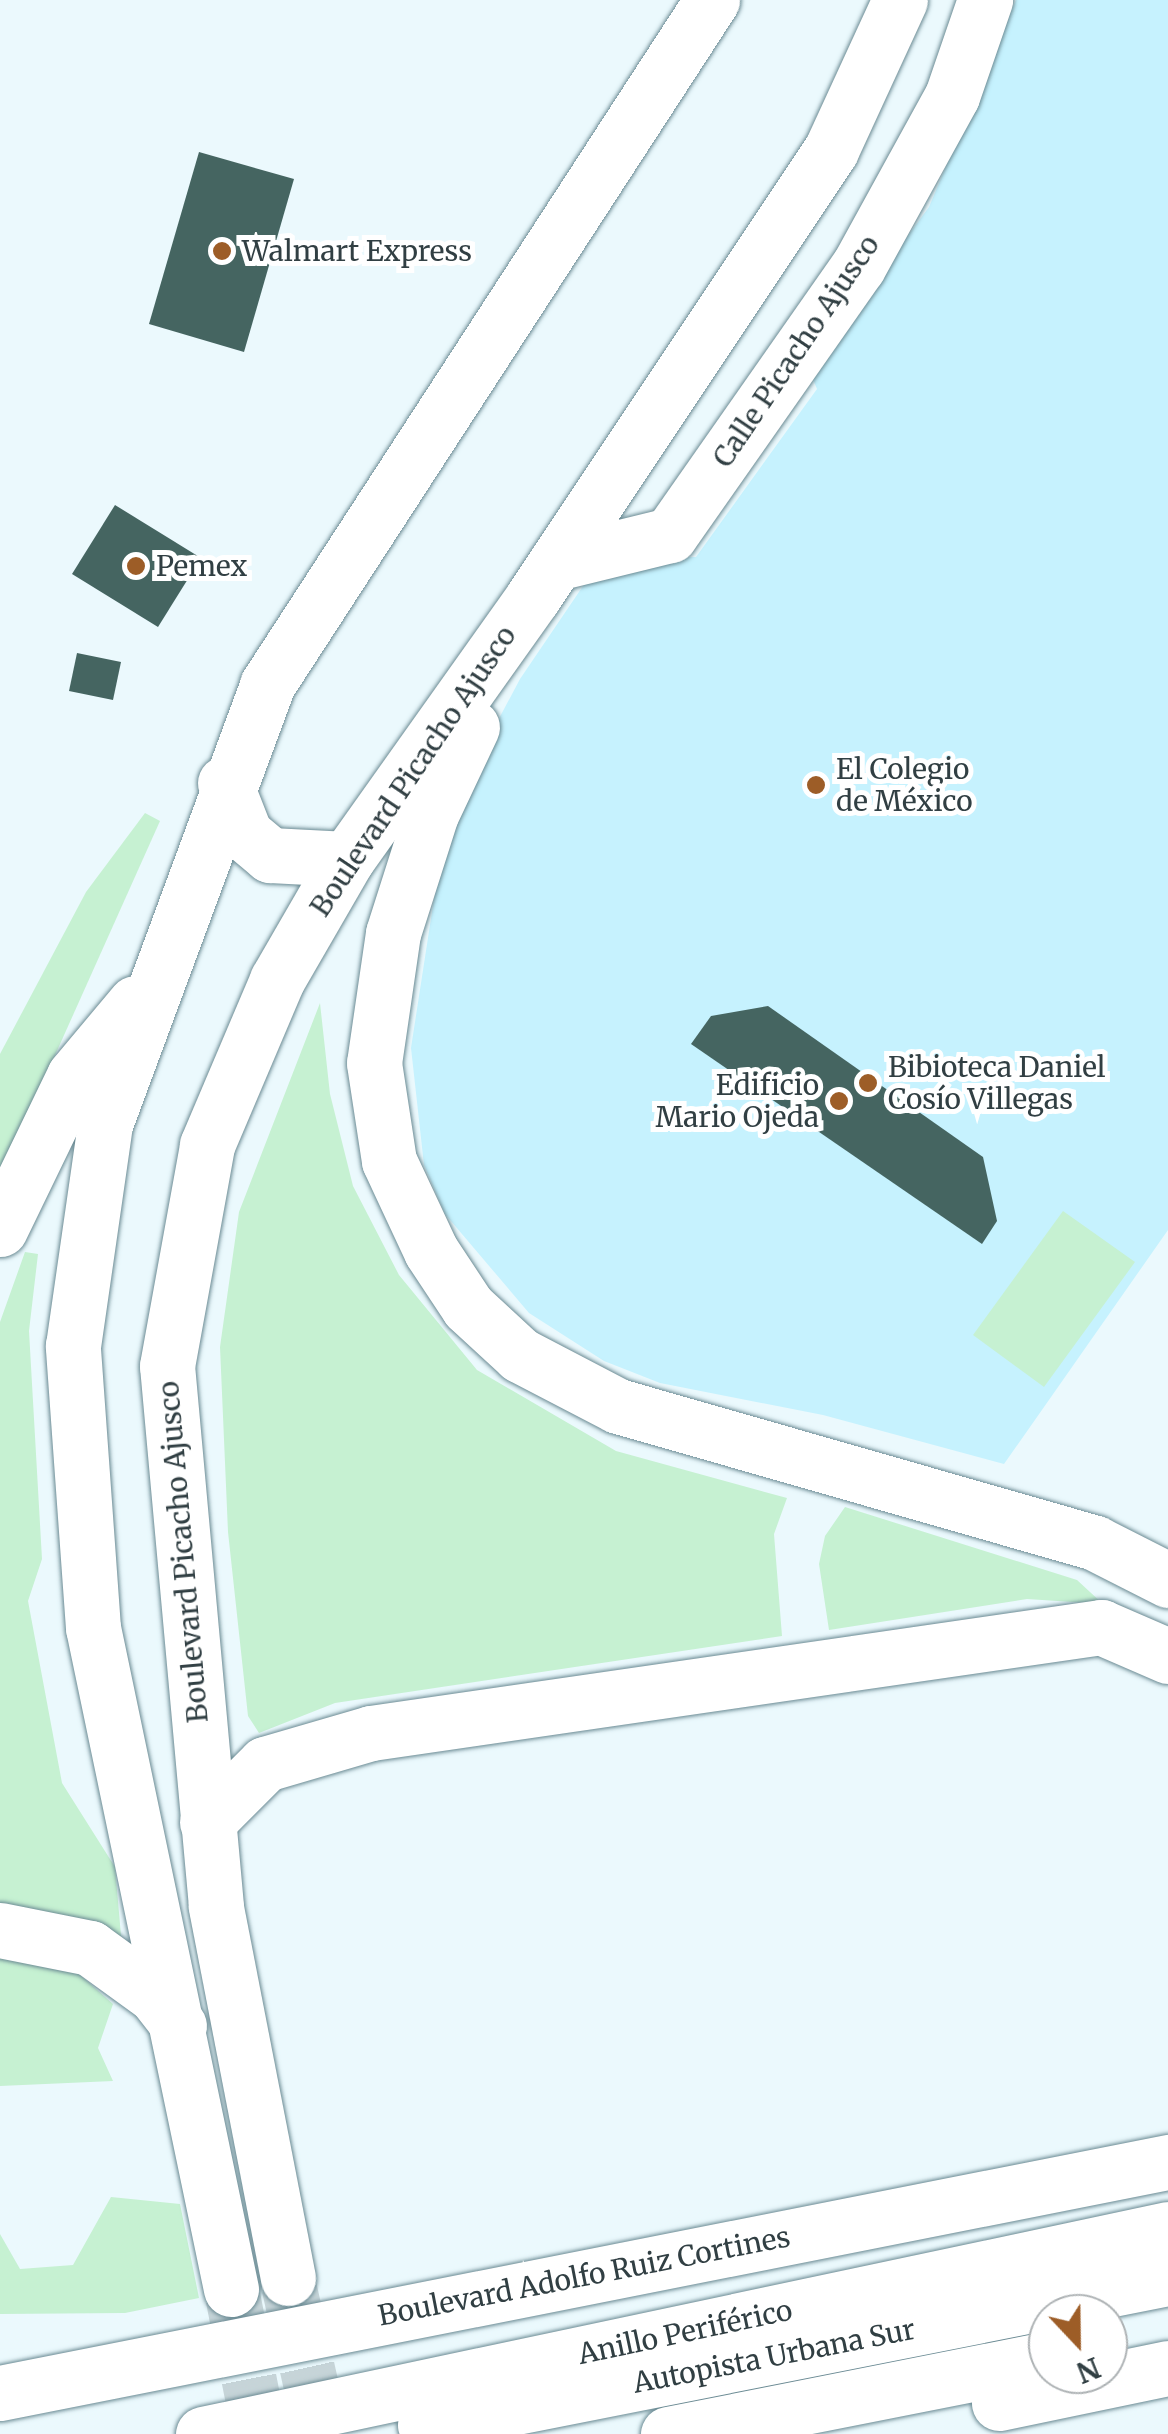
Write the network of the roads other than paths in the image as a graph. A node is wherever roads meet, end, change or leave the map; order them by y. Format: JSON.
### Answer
{"nodes":[{"id":1,"x":712,"y":0,"type":"edge"},
{"id":2,"x":900,"y":0,"type":"edge"},
{"id":3,"x":985,"y":0,"type":"edge"},
{"id":4,"x":544,"y":580,"type":"junction"},
{"id":5,"x":225,"y":783,"type":"junction"},
{"id":6,"x":347,"y":858,"type":"junction"},
{"id":7,"x":156,"y":977,"type":"junction"},
{"id":8,"x":0,"y":1229,"type":"edge"},
{"id":9,"x":1168,"y":1580,"type":"edge"},
{"id":10,"x":1168,"y":1656,"type":"edge"},
{"id":11,"x":207,"y":1822,"type":"junction"},
{"id":12,"x":0,"y":1930,"type":"edge"},
{"id":13,"x":180,"y":2027,"type":"junction"},
{"id":14,"x":1168,"y":2147,"type":"edge"},
{"id":15,"x":1143,"y":2166,"type":"edge"},
{"id":16,"x":1168,"y":2230,"type":"edge"},
{"id":17,"x":288,"y":2278,"type":"tunnel mouth"},
{"id":18,"x":1168,"y":2278,"type":"edge"},
{"id":19,"x":231,"y":2289,"type":"tunnel mouth"},
{"id":20,"x":1168,"y":2335,"type":"edge"},
{"id":21,"x":1128,"y":2343,"type":"edge"},
{"id":22,"x":1028,"y":2363,"type":"edge"},
{"id":23,"x":1168,"y":2368,"type":"edge"},
{"id":24,"x":0,"y":2370,"type":"edge"},
{"id":25,"x":77,"y":2377,"type":"junction"},
{"id":26,"x":0,"y":2393,"type":"edge"},
{"id":27,"x":202,"y":2434,"type":"edge"},
{"id":28,"x":381,"y":2434,"type":"edge"},
{"id":29,"x":668,"y":2434,"type":"edge"},
{"id":30,"x":849,"y":2434,"type":"edge"}],
"edges":[{"from":1,"to":5,"type":"main road"},
{"from":2,"to":4,"type":"main road","name":"Boulevard Picacho Ajusco"},
{"from":3,"to":4,"type":"main road","name":"Calle Picacho Ajusco"},
{"from":4,"to":6,"type":"main road","name":"Boulevard Picacho Ajusco"},
{"from":4,"to":9,"type":"main road"},
{"from":5,"to":6,"type":"main road"},
{"from":5,"to":7,"type":"main road"},
{"from":6,"to":11,"type":"main road","name":"Boulevard Picacho Ajusco"},
{"from":7,"to":8,"type":"main road"},
{"from":7,"to":13,"type":"main road"},
{"from":10,"to":11,"type":"main road"},
{"from":11,"to":17,"type":"main road","name":"Boulevard Picacho Ajusco"},
{"from":12,"to":13,"type":"main road"},
{"from":13,"to":19,"type":"main road"},
{"from":14,"to":15,"type":"main road","name":"Boulevard Adolfo Ruiz Cortines"},
{"from":15,"to":25,"type":"main road","name":"Boulevard Adolfo Ruiz Cortines"},
{"from":16,"to":27,"type":"main road","name":"Anillo Periférico"},
{"from":18,"to":28,"type":"main road","name":"Autopista Urbana Sur"},
{"from":20,"to":21,"type":"main road"},
{"from":22,"to":29,"type":"main road","name":"Autopista Urbana Sur"},
{"from":23,"to":30,"type":"main road"},
{"from":24,"to":25,"type":"main road"},
{"from":25,"to":26,"type":"main road","name":"Boulevard Adolfo Ruiz Cortines"}]}
